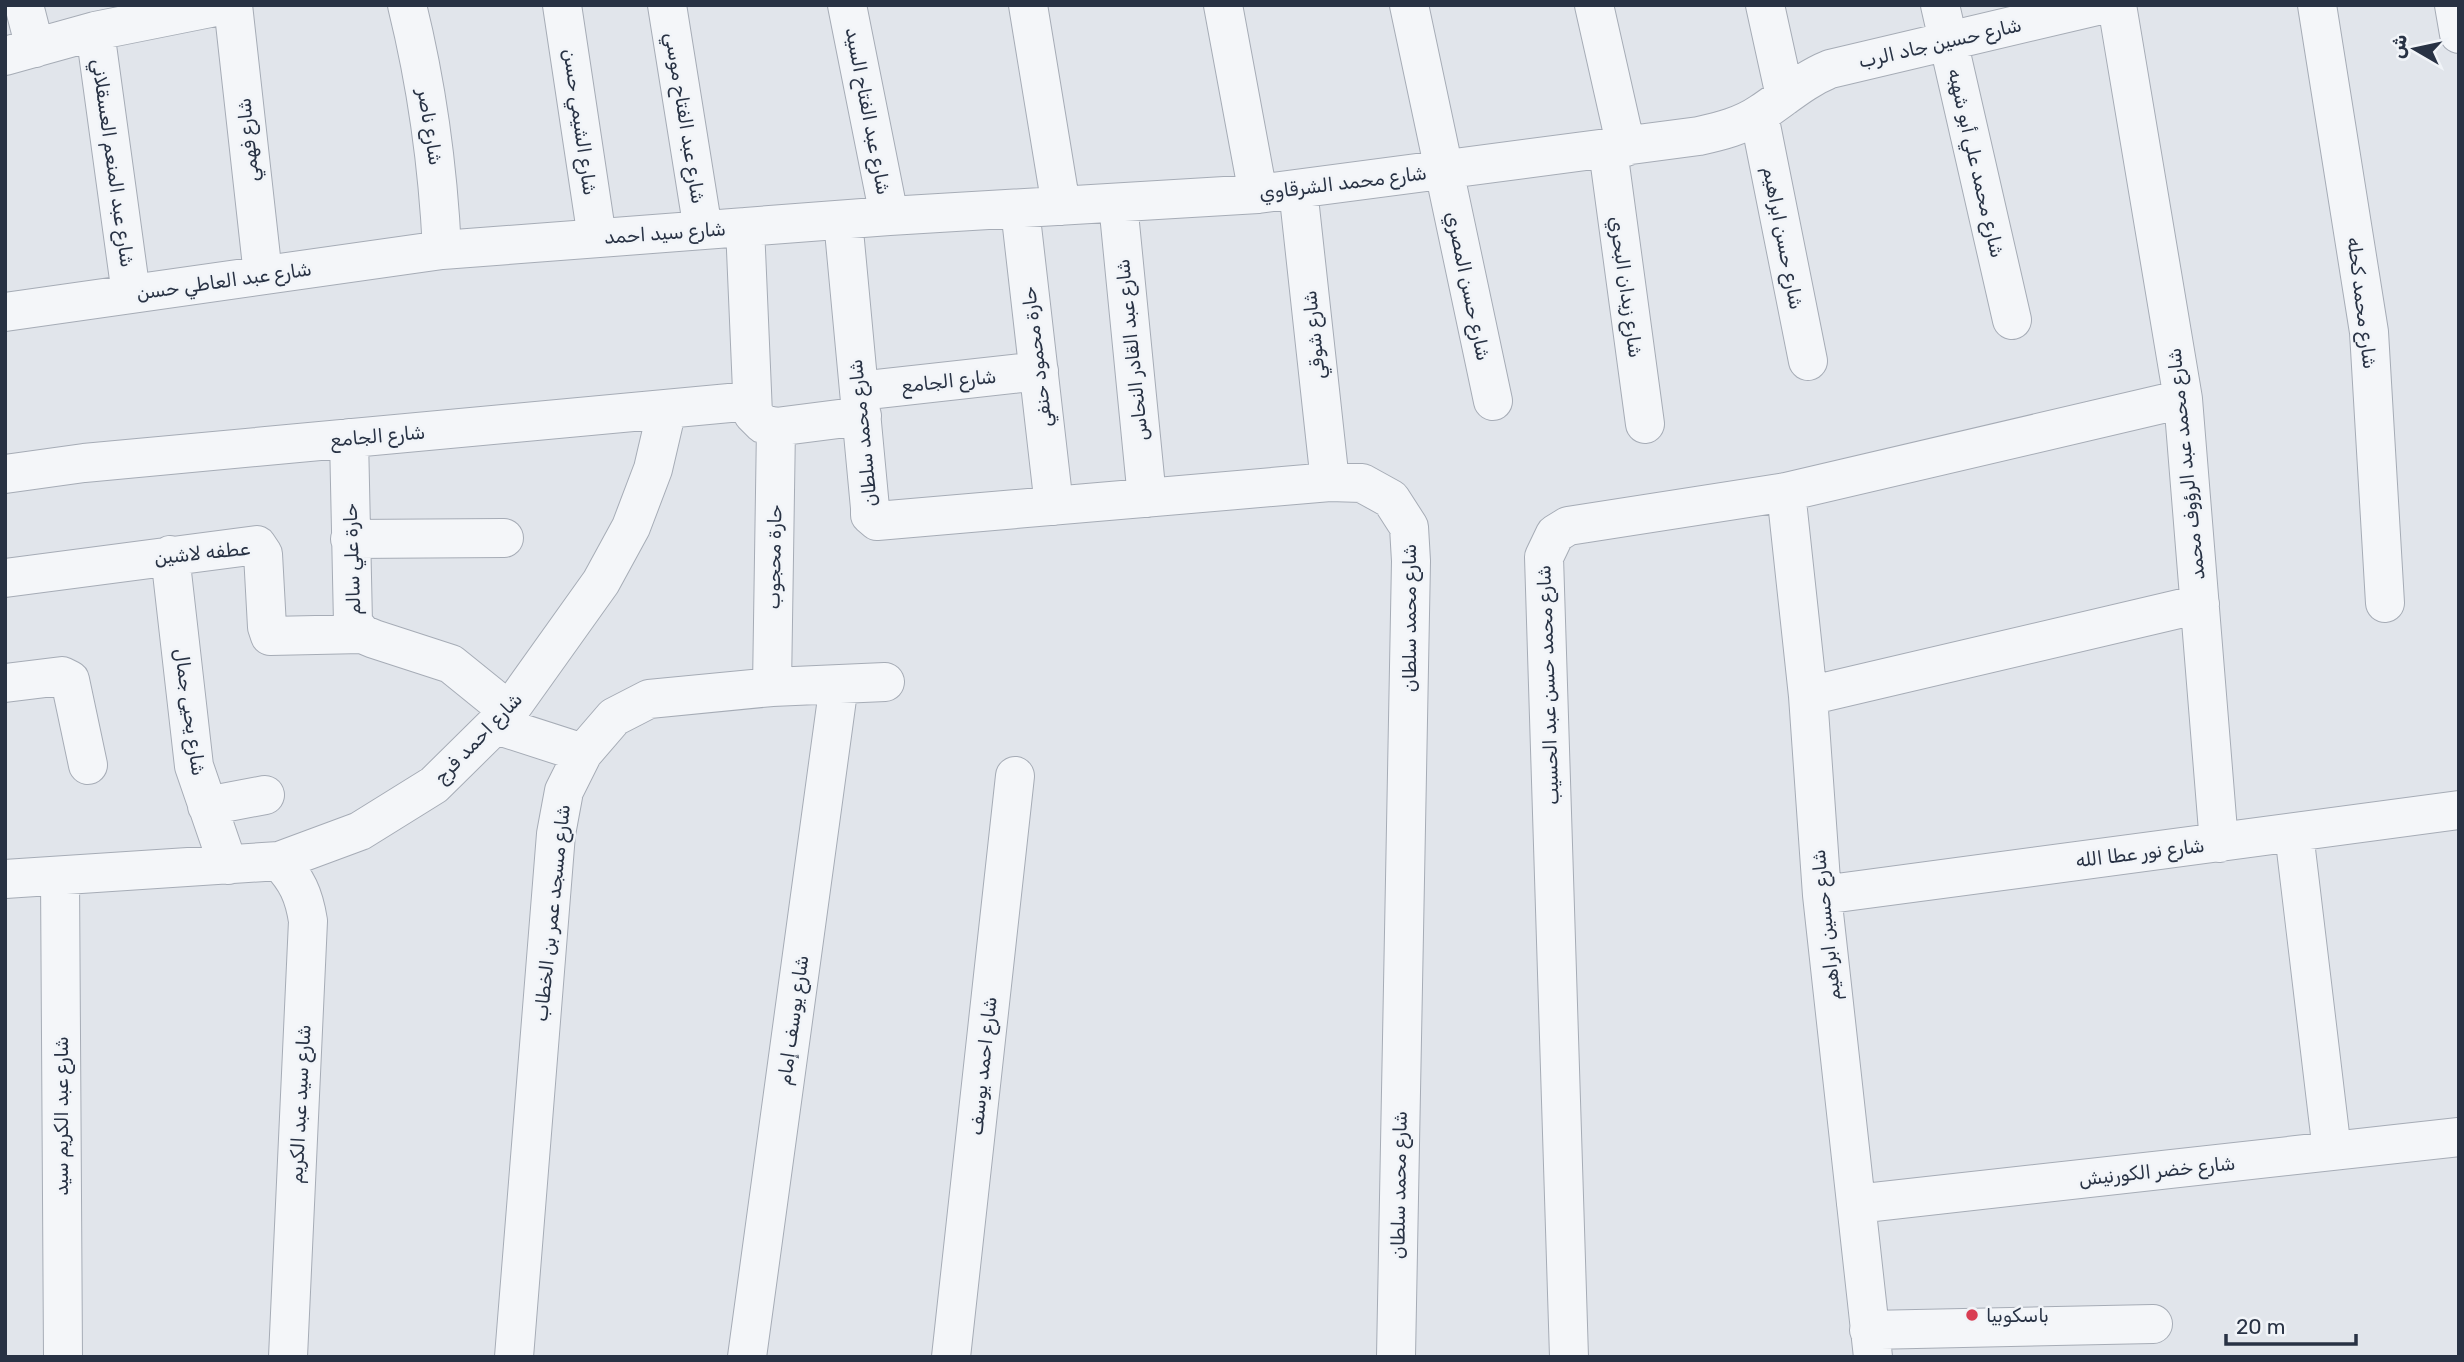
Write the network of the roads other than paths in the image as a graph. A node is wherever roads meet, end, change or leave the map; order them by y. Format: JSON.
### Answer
{"nodes":[{"id":1,"x":24,"y":5,"type":"edge"},
{"id":2,"x":407,"y":5,"type":"edge"},
{"id":3,"x":562,"y":5,"type":"edge"},
{"id":4,"x":667,"y":5,"type":"edge"},
{"id":5,"x":846,"y":5,"type":"edge"},
{"id":6,"x":1027,"y":5,"type":"edge"},
{"id":7,"x":1223,"y":5,"type":"edge"},
{"id":8,"x":1409,"y":5,"type":"edge"},
{"id":9,"x":1594,"y":5,"type":"edge"},
{"id":10,"x":1765,"y":5,"type":"edge"},
{"id":11,"x":1940,"y":5,"type":"edge"},
{"id":12,"x":2101,"y":5,"type":"edge"},
{"id":13,"x":2117,"y":5,"type":"edge"},
{"id":14,"x":2317,"y":5,"type":"edge"},
{"id":15,"x":2454,"y":5,"type":"edge"},
{"id":16,"x":217,"y":6,"type":"edge"},
{"id":17,"x":95,"y":32,"type":"junction"},
{"id":18,"x":2459,"y":34,"type":"edge"},
{"id":19,"x":1948,"y":42,"type":"junction"},
{"id":20,"x":20,"y":52,"type":"edge"},
{"id":21,"x":1772,"y":105,"type":"junction"},
{"id":22,"x":1617,"y":148,"type":"junction"},
{"id":23,"x":1444,"y":171,"type":"junction"},
{"id":24,"x":1298,"y":189,"type":"junction"},
{"id":25,"x":1258,"y":194,"type":"junction"},
{"id":26,"x":1118,"y":203,"type":"junction"},
{"id":27,"x":1061,"y":206,"type":"junction"},
{"id":28,"x":1020,"y":209,"type":"junction"},
{"id":29,"x":889,"y":216,"type":"junction"},
{"id":30,"x":844,"y":220,"type":"junction"},
{"id":31,"x":745,"y":227,"type":"junction"},
{"id":32,"x":703,"y":230,"type":"junction"},
{"id":33,"x":597,"y":238,"type":"junction"},
{"id":34,"x":442,"y":250,"type":"junction"},
{"id":35,"x":263,"y":275,"type":"junction"},
{"id":36,"x":131,"y":294,"type":"junction"},
{"id":37,"x":5,"y":312,"type":"edge"},
{"id":38,"x":2012,"y":320,"type":"dead end"},
{"id":39,"x":1808,"y":361,"type":"dead end"},
{"id":40,"x":1039,"y":371,"type":"junction"},
{"id":41,"x":2183,"y":399,"type":"junction"},
{"id":42,"x":1493,"y":401,"type":"dead end"},
{"id":43,"x":860,"y":403,"type":"junction"},
{"id":44,"x":667,"y":409,"type":"junction"},
{"id":45,"x":764,"y":414,"type":"junction"},
{"id":46,"x":1645,"y":424,"type":"dead end"},
{"id":47,"x":349,"y":438,"type":"junction"},
{"id":48,"x":5,"y":474,"type":"edge"},
{"id":49,"x":1330,"y":482,"type":"junction"},
{"id":50,"x":1786,"y":492,"type":"junction"},
{"id":51,"x":1147,"y":498,"type":"junction"},
{"id":52,"x":1054,"y":506,"type":"junction"},
{"id":53,"x":504,"y":538,"type":"dead end"},
{"id":54,"x":350,"y":539,"type":"junction"},
{"id":55,"x":170,"y":555,"type":"junction"},
{"id":56,"x":5,"y":578,"type":"edge"},
{"id":57,"x":2385,"y":603,"type":"dead end"},
{"id":58,"x":2200,"y":604,"type":"junction"},
{"id":59,"x":362,"y":634,"type":"junction"},
{"id":60,"x":885,"y":682,"type":"dead end"},
{"id":61,"x":5,"y":683,"type":"edge"},
{"id":62,"x":839,"y":684,"type":"junction"},
{"id":63,"x":772,"y":687,"type":"junction"},
{"id":64,"x":1808,"y":696,"type":"junction"},
{"id":65,"x":502,"y":718,"type":"junction"},
{"id":66,"x":583,"y":752,"type":"junction"},
{"id":67,"x":88,"y":765,"type":"dead end"},
{"id":68,"x":1015,"y":776,"type":"dead end"},
{"id":69,"x":265,"y":795,"type":"dead end"},
{"id":70,"x":207,"y":806,"type":"junction"},
{"id":71,"x":2459,"y":810,"type":"edge"},
{"id":72,"x":2294,"y":833,"type":"junction"},
{"id":73,"x":2219,"y":843,"type":"junction"},
{"id":74,"x":279,"y":860,"type":"junction"},
{"id":75,"x":228,"y":864,"type":"junction"},
{"id":76,"x":60,"y":876,"type":"junction"},
{"id":77,"x":5,"y":879,"type":"edge"},
{"id":78,"x":1822,"y":895,"type":"junction"},
{"id":79,"x":2459,"y":1137,"type":"edge"},
{"id":80,"x":2332,"y":1151,"type":"junction"},
{"id":81,"x":1856,"y":1204,"type":"junction"},
{"id":82,"x":2153,"y":1324,"type":"dead end"},
{"id":83,"x":1871,"y":1344,"type":"edge"},
{"id":84,"x":63,"y":1357,"type":"edge"},
{"id":85,"x":288,"y":1357,"type":"edge"},
{"id":86,"x":514,"y":1357,"type":"edge"},
{"id":87,"x":747,"y":1357,"type":"edge"},
{"id":88,"x":951,"y":1357,"type":"edge"},
{"id":89,"x":1396,"y":1357,"type":"edge"},
{"id":90,"x":1569,"y":1357,"type":"edge"}],
"edges":[{"from":1,"to":20,"type":"street"},
{"from":2,"to":34,"type":"street","name":"شارع ناصر"},
{"from":3,"to":33,"type":"street","name":"شارع الشيمي حسن"},
{"from":4,"to":32,"type":"street","name":"شارع عبد الفتاح موسي"},
{"from":5,"to":29,"type":"street","name":"شارع عبد الفتاح السيد"},
{"from":6,"to":27,"type":"street"},
{"from":7,"to":25,"type":"street"},
{"from":8,"to":23,"type":"street","name":"شارع حسن المصري"},
{"from":9,"to":22,"type":"street","name":"شارع زيدان البحري"},
{"from":10,"to":21,"type":"street","name":"شارع حسن ابراهيم"},
{"from":11,"to":19,"type":"street","name":"شارع محمد علي أبو شهبه"},
{"from":12,"to":19,"type":"street","name":"شارع حسين جاد الرب"},
{"from":13,"to":41,"type":"street","name":"شارع محمد عبد الرؤوف محمد"},
{"from":14,"to":57,"type":"street","name":"شارع محمد كحله"},
{"from":15,"to":18,"type":"street"},
{"from":16,"to":17,"type":"street"},
{"from":16,"to":35,"type":"street","name":"شارع فهمي"},
{"from":17,"to":20,"type":"street"},
{"from":17,"to":36,"type":"street","name":"شارع عبد المنعم العسقلاني"},
{"from":19,"to":21,"type":"street","name":"شارع حسين جاد الرب"},
{"from":19,"to":38,"type":"street","name":"شارع محمد علي أبو شهبه"},
{"from":21,"to":22,"type":"street","name":"شارع محمد الشرقاوي"},
{"from":21,"to":39,"type":"street","name":"شارع حسن ابراهيم"},
{"from":22,"to":23,"type":"street","name":"شارع محمد الشرقاوي"},
{"from":22,"to":46,"type":"street","name":"شارع زيدان البحري"},
{"from":23,"to":24,"type":"street","name":"شارع محمد الشرقاوي"},
{"from":23,"to":42,"type":"street","name":"شارع حسن المصري"},
{"from":24,"to":25,"type":"street","name":"شارع محمد الشرقاوي"},
{"from":24,"to":49,"type":"street","name":"شارع شوقي"},
{"from":25,"to":26,"type":"street","name":"شارع محمد الشرقاوي"},
{"from":26,"to":27,"type":"street","name":"شارع محمد الشرقاوي"},
{"from":26,"to":51,"type":"street","name":"شارع عبد القادر النحاس"},
{"from":27,"to":28,"type":"street","name":"شارع محمد الشرقاوي"},
{"from":28,"to":29,"type":"street","name":"شارع محمد الشرقاوي"},
{"from":28,"to":40,"type":"street","name":"حارة محمود حنفي"},
{"from":29,"to":30,"type":"street","name":"شارع سيد احمد"},
{"from":30,"to":31,"type":"street","name":"شارع سيد احمد"},
{"from":30,"to":43,"type":"street","name":"شارع محمد سلطان"},
{"from":31,"to":32,"type":"street","name":"شارع سيد احمد"},
{"from":31,"to":45,"type":"street","name":"حارة محجوب"},
{"from":32,"to":33,"type":"street","name":"شارع سيد احمد"},
{"from":33,"to":34,"type":"street","name":"شارع سيد احمد"},
{"from":34,"to":35,"type":"street","name":"شارع عبد العاطي حسن"},
{"from":35,"to":36,"type":"street","name":"شارع عبد العاطي حسن"},
{"from":36,"to":37,"type":"street","name":"شارع عبد العاطي حسن"},
{"from":40,"to":43,"type":"street","name":"شارع الجامع"},
{"from":40,"to":52,"type":"street","name":"حارة محمود حنفي"},
{"from":41,"to":50,"type":"street","name":"شارع محمد حسن عبد الحسيب"},
{"from":41,"to":58,"type":"street","name":"شارع محمد عبد الرؤوف محمد"},
{"from":43,"to":45,"type":"street","name":"شارع الجامع"},
{"from":43,"to":52,"type":"street","name":"شارع محمد سلطان"},
{"from":44,"to":45,"type":"street","name":"شارع الجامع"},
{"from":44,"to":47,"type":"street","name":"شارع الجامع"},
{"from":44,"to":65,"type":"street","name":"شارع احمد فرج"},
{"from":45,"to":63,"type":"street","name":"حارة محجوب"},
{"from":47,"to":48,"type":"street","name":"شارع الجامع"},
{"from":47,"to":54,"type":"street","name":"حارة علي سالم"},
{"from":49,"to":51,"type":"street","name":"شارع محمد سلطان"},
{"from":49,"to":89,"type":"street","name":"شارع محمد سلطان"},
{"from":50,"to":64,"type":"street","name":"شارع حسين ابراهيم"},
{"from":50,"to":90,"type":"street","name":"شارع محمد حسن عبد الحسيب"},
{"from":51,"to":52,"type":"street","name":"شارع محمد سلطان"},
{"from":53,"to":54,"type":"street"},
{"from":54,"to":59,"type":"street","name":"حارة علي سالم"},
{"from":55,"to":56,"type":"street","name":"عطفه لاشين"},
{"from":55,"to":59,"type":"street","name":"عطفه لاشين"},
{"from":55,"to":70,"type":"street","name":"شارع يحيى جمال"},
{"from":58,"to":64,"type":"street"},
{"from":58,"to":73,"type":"street","name":"شارع محمد عبد الرؤوف محمد"},
{"from":59,"to":65,"type":"street","name":"حارة علي سالم"},
{"from":60,"to":62,"type":"street","name":"شارع مسجد عمر بن الخطاب"},
{"from":61,"to":67,"type":"street"},
{"from":62,"to":63,"type":"street","name":"شارع مسجد عمر بن الخطاب"},
{"from":62,"to":87,"type":"street","name":"شارع يوسف إمام"},
{"from":63,"to":66,"type":"street","name":"شارع مسجد عمر بن الخطاب"},
{"from":64,"to":78,"type":"street","name":"شارع حسين ابراهيم"},
{"from":65,"to":66,"type":"street"},
{"from":65,"to":74,"type":"street","name":"شارع احمد فرج"},
{"from":66,"to":86,"type":"street","name":"شارع مسجد عمر بن الخطاب"},
{"from":68,"to":88,"type":"street","name":"شارع احمد يوسف"},
{"from":69,"to":70,"type":"street"},
{"from":70,"to":75,"type":"street","name":"شارع يحيى جمال"},
{"from":71,"to":72,"type":"street","name":"شارع نور عطا الله"},
{"from":72,"to":73,"type":"street","name":"شارع نور عطا الله"},
{"from":72,"to":80,"type":"street"},
{"from":73,"to":78,"type":"street","name":"شارع نور عطا الله"},
{"from":74,"to":75,"type":"street","name":"شارع احمد فرج"},
{"from":74,"to":85,"type":"street","name":"شارع سيد عبد الكريم"},
{"from":75,"to":76,"type":"street","name":"شارع احمد فرج"},
{"from":76,"to":77,"type":"street","name":"شارع احمد فرج"},
{"from":76,"to":84,"type":"street","name":"شارع عبد الكريم سيد"},
{"from":78,"to":81,"type":"street","name":"شارع حسين ابراهيم"},
{"from":79,"to":80,"type":"street","name":"شارع خضر الكورنيش"},
{"from":80,"to":81,"type":"street","name":"شارع خضر الكورنيش"},
{"from":81,"to":83,"type":"street","name":"شارع حسين ابراهيم"},
{"from":82,"to":83,"type":"street"}]}
